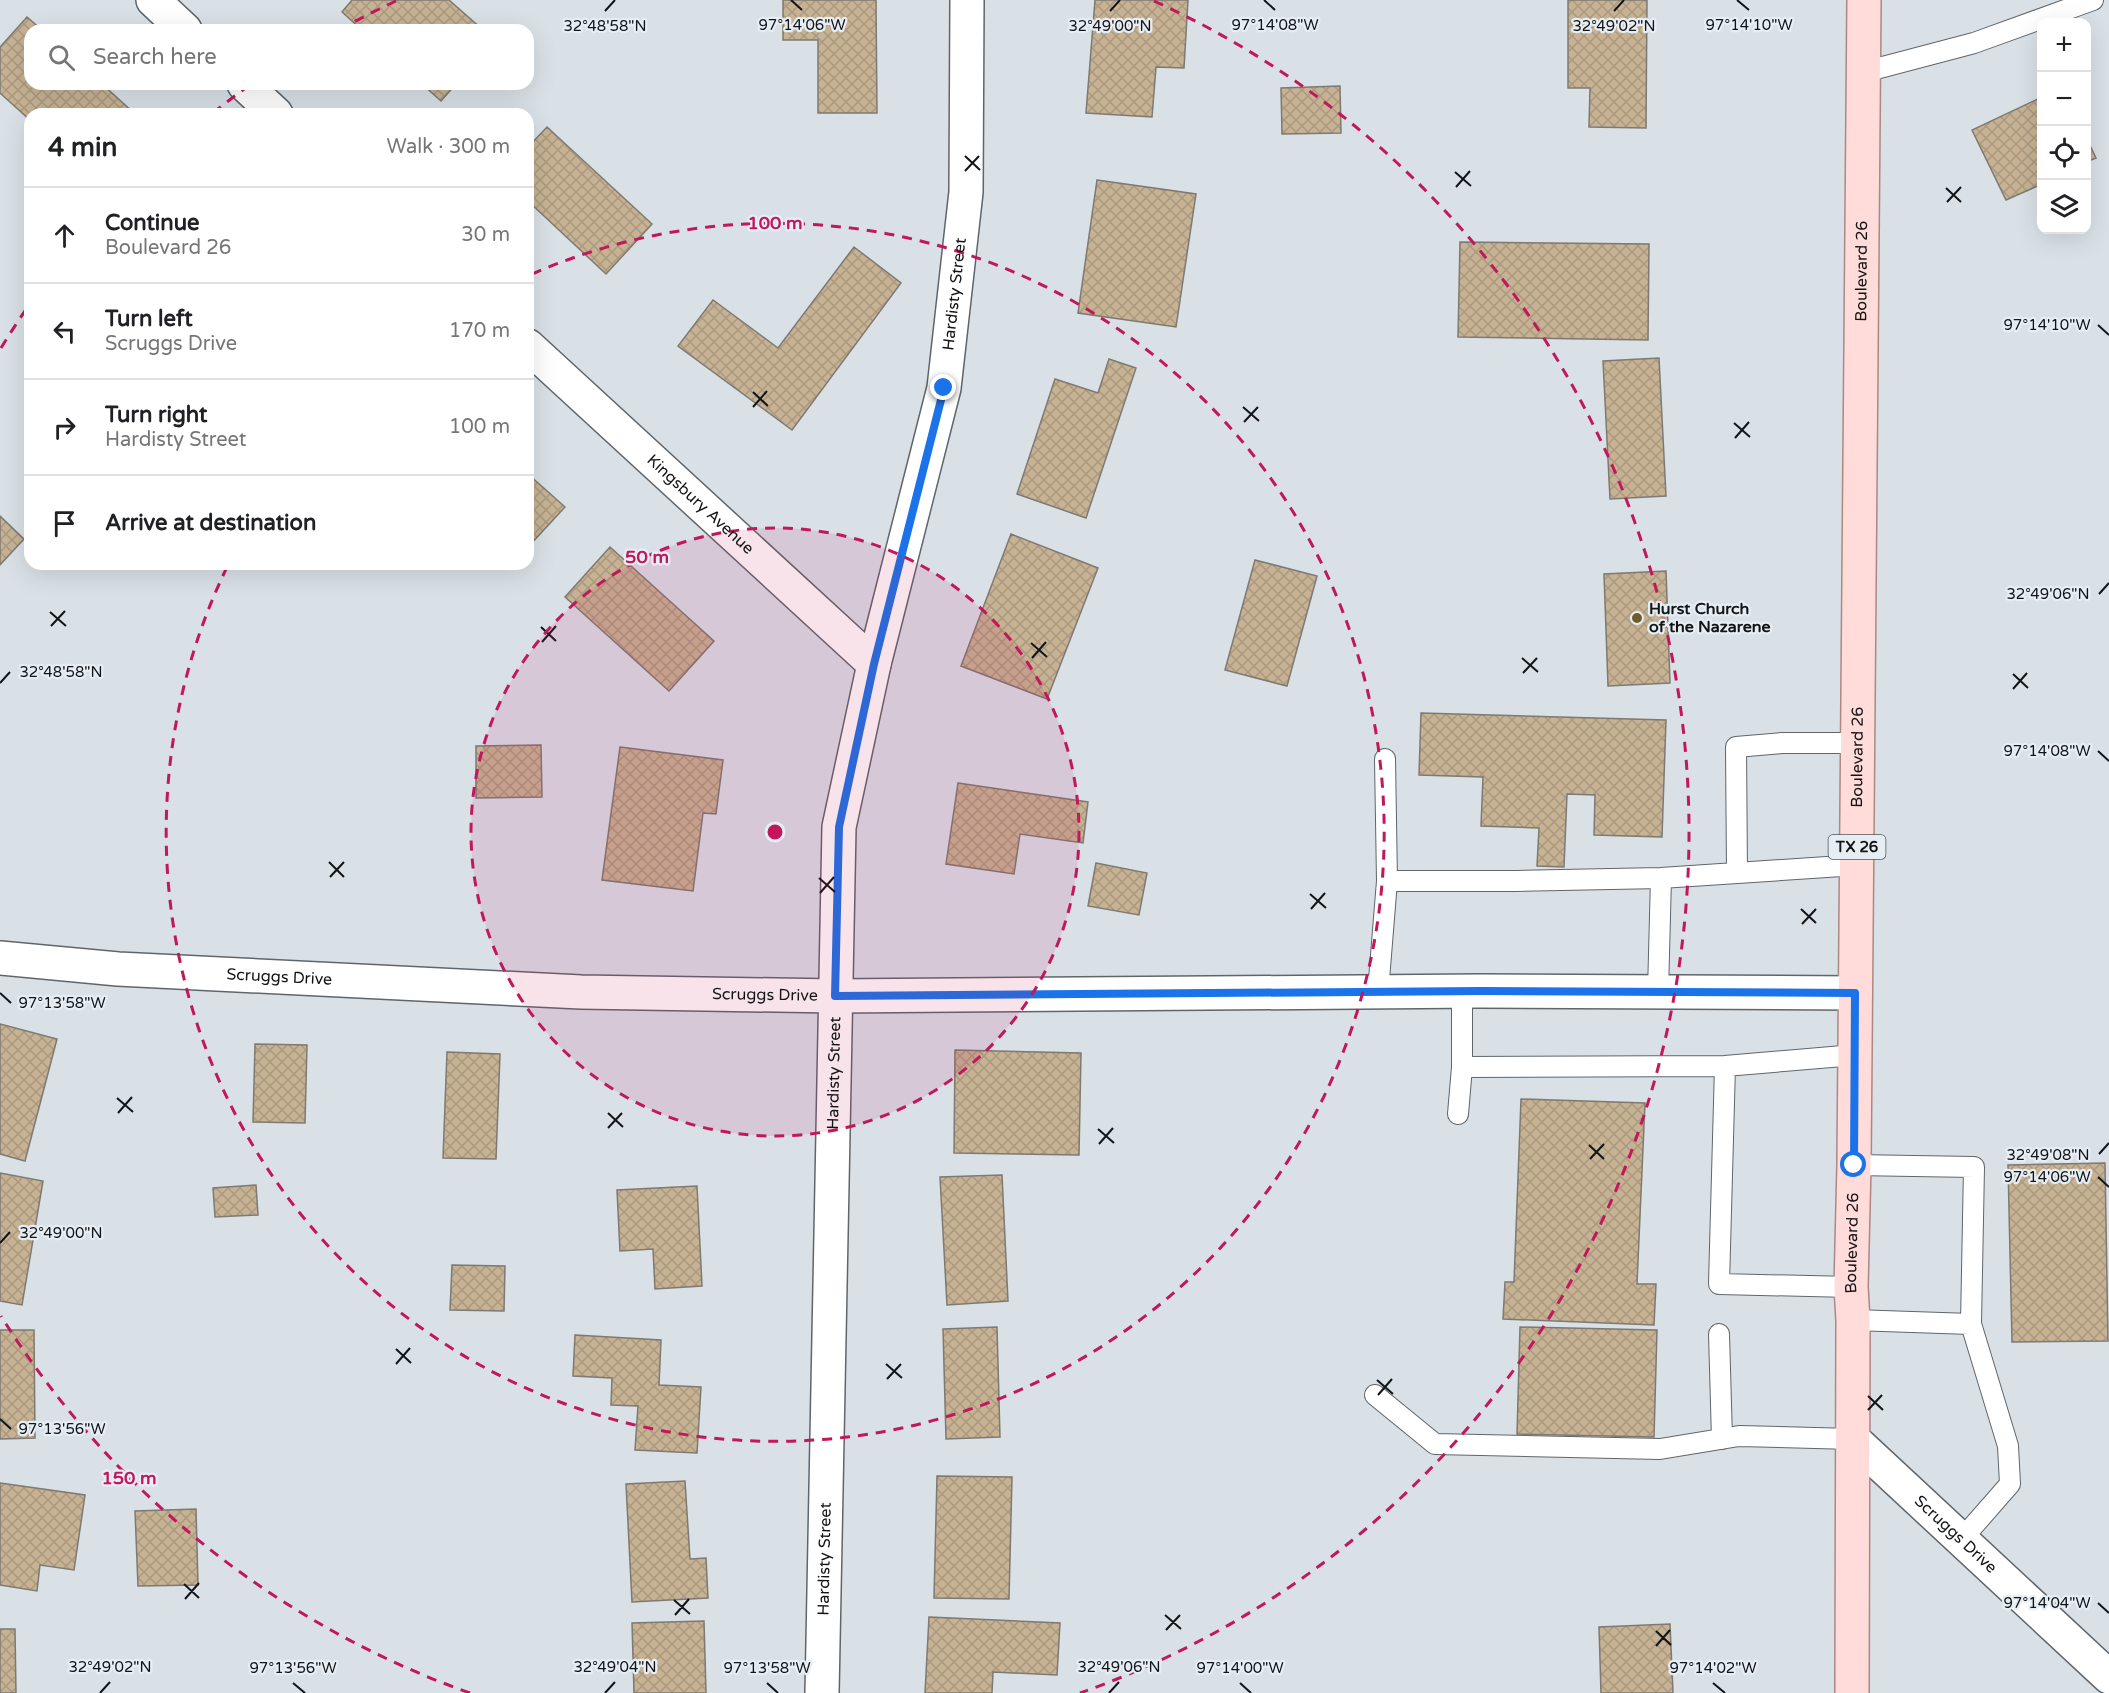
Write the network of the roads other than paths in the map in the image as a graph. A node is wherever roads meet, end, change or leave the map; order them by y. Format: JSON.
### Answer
{"nodes":[{"id":1,"x":153,"y":0,"type":"edge"},
{"id":2,"x":967,"y":0,"type":"edge"},
{"id":3,"x":1864,"y":0,"type":"edge"},
{"id":4,"x":2093,"y":0,"type":"edge"},
{"id":5,"x":179,"y":24,"type":"edge"},
{"id":6,"x":1864,"y":72,"type":"junction"},
{"id":7,"x":250,"y":90,"type":"edge"},
{"id":8,"x":270,"y":108,"type":"edge"},
{"id":9,"x":534,"y":352,"type":"edge"},
{"id":10,"x":874,"y":664,"type":"junction"},
{"id":11,"x":1857,"y":743,"type":"junction"},
{"id":12,"x":1385,"y":759,"type":"dead end"},
{"id":13,"x":1857,"y":865,"type":"junction"},
{"id":14,"x":1737,"y":872,"type":"junction"},
{"id":15,"x":1661,"y":878,"type":"junction"},
{"id":16,"x":1387,"y":880,"type":"junction"},
{"id":17,"x":0,"y":958,"type":"edge"},
{"id":18,"x":1378,"y":992,"type":"junction"},
{"id":19,"x":1462,"y":992,"type":"junction"},
{"id":20,"x":1658,"y":992,"type":"junction"},
{"id":21,"x":1855,"y":993,"type":"junction"},
{"id":22,"x":835,"y":996,"type":"junction"},
{"id":23,"x":1855,"y":1055,"type":"junction"},
{"id":24,"x":1725,"y":1066,"type":"junction"},
{"id":25,"x":1462,"y":1067,"type":"junction"},
{"id":26,"x":1458,"y":1114,"type":"dead end"},
{"id":27,"x":1854,"y":1165,"type":"junction"},
{"id":28,"x":1851,"y":1287,"type":"junction"},
{"id":29,"x":1853,"y":1320,"type":"junction"},
{"id":30,"x":1971,"y":1324,"type":"junction"},
{"id":31,"x":1719,"y":1334,"type":"dead end"},
{"id":32,"x":1375,"y":1395,"type":"dead end"},
{"id":33,"x":1722,"y":1439,"type":"junction"},
{"id":34,"x":1852,"y":1439,"type":"junction"},
{"id":35,"x":1961,"y":1540,"type":"junction"},
{"id":36,"x":2109,"y":1677,"type":"edge"},
{"id":37,"x":822,"y":1693,"type":"edge"},
{"id":38,"x":1852,"y":1693,"type":"edge"}],
"edges":[{"from":1,"to":5,"type":"street"},
{"from":2,"to":10,"type":"street","name":"Hardisty Street"},
{"from":3,"to":6,"type":"main road","name":"Boulevard 26","number":"TX 26"},
{"from":4,"to":6,"type":"lane"},
{"from":6,"to":11,"type":"main road","name":"Boulevard 26","number":"TX 26"},
{"from":7,"to":8,"type":"street"},
{"from":9,"to":10,"type":"street","name":"Kingsbury Avenue"},
{"from":10,"to":22,"type":"street","name":"Hardisty Street"},
{"from":11,"to":13,"type":"main road","name":"Boulevard 26","number":"TX 26"},
{"from":11,"to":14,"type":"lane"},
{"from":12,"to":16,"type":"lane"},
{"from":13,"to":14,"type":"lane"},
{"from":13,"to":21,"type":"main road","name":"Boulevard 26","number":"TX 26"},
{"from":14,"to":15,"type":"lane"},
{"from":15,"to":16,"type":"lane"},
{"from":15,"to":20,"type":"lane"},
{"from":16,"to":18,"type":"lane"},
{"from":17,"to":22,"type":"street","name":"Scruggs Drive"},
{"from":18,"to":19,"type":"street","name":"Scruggs Drive"},
{"from":18,"to":22,"type":"street","name":"Scruggs Drive"},
{"from":19,"to":20,"type":"street","name":"Scruggs Drive"},
{"from":19,"to":25,"type":"lane"},
{"from":20,"to":21,"type":"street","name":"Scruggs Drive"},
{"from":21,"to":23,"type":"main road","name":"Boulevard 26","number":"TX 26"},
{"from":22,"to":37,"type":"street","name":"Hardisty Street"},
{"from":23,"to":24,"type":"lane"},
{"from":23,"to":27,"type":"main road","name":"Boulevard 26","number":"TX 26"},
{"from":24,"to":25,"type":"lane"},
{"from":24,"to":28,"type":"lane"},
{"from":25,"to":26,"type":"lane"},
{"from":27,"to":28,"type":"main road","name":"Boulevard 26","number":"TX 26"},
{"from":27,"to":30,"type":"lane"},
{"from":28,"to":29,"type":"main road","name":"Boulevard 26","number":"TX 26"},
{"from":29,"to":30,"type":"lane"},
{"from":29,"to":34,"type":"main road","name":"Boulevard 26","number":"TX 26"},
{"from":30,"to":35,"type":"lane"},
{"from":31,"to":33,"type":"lane"},
{"from":32,"to":33,"type":"lane"},
{"from":33,"to":34,"type":"lane"},
{"from":34,"to":35,"type":"street","name":"Scruggs Drive"},
{"from":34,"to":38,"type":"main road","name":"Boulevard 26","number":"TX 26"},
{"from":35,"to":36,"type":"street","name":"Scruggs Drive"}]}
